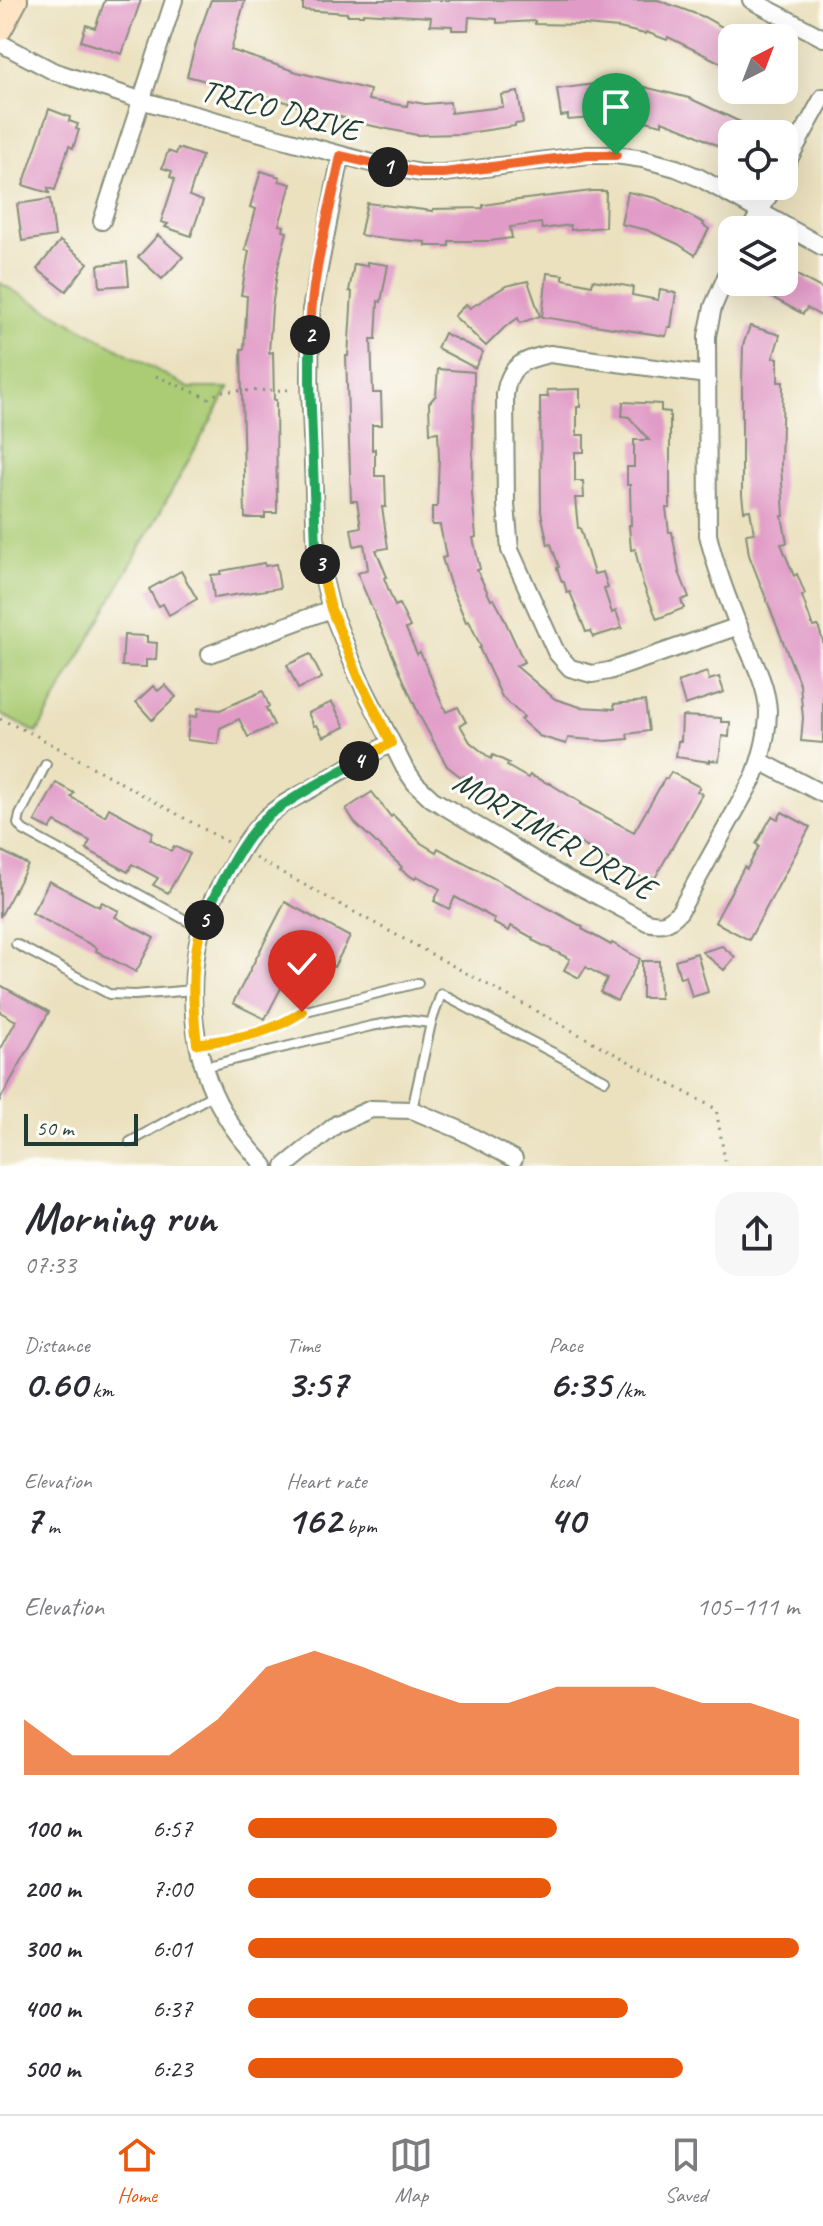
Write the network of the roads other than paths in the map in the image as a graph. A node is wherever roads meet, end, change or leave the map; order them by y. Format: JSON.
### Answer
{"nodes":[{"id":1,"x":15,"y":0,"type":"edge"},
{"id":2,"x":174,"y":0,"type":"edge"},
{"id":3,"x":751,"y":0,"type":"edge"},
{"id":4,"x":0,"y":28,"type":"edge"},
{"id":5,"x":823,"y":38,"type":"edge"},
{"id":6,"x":0,"y":43,"type":"edge"},
{"id":7,"x":823,"y":97,"type":"edge"},
{"id":8,"x":140,"y":100,"type":"junction"},
{"id":9,"x":798,"y":143,"type":"edge"},
{"id":10,"x":341,"y":156,"type":"junction"},
{"id":11,"x":767,"y":200,"type":"edge"},
{"id":12,"x":760,"y":213,"type":"junction"},
{"id":13,"x":758,"y":216,"type":"edge"},
{"id":14,"x":102,"y":221,"type":"dead end"},
{"id":15,"x":823,"y":247,"type":"edge"},
{"id":16,"x":718,"y":295,"type":"edge"},
{"id":17,"x":707,"y":375,"type":"junction"},
{"id":18,"x":331,"y":609,"type":"junction"},
{"id":19,"x":739,"y":626,"type":"junction"},
{"id":20,"x":210,"y":654,"type":"dead end"},
{"id":21,"x":391,"y":743,"type":"junction"},
{"id":22,"x":760,"y":761,"type":"junction"},
{"id":23,"x":46,"y":764,"type":"dead end"},
{"id":24,"x":823,"y":794,"type":"edge"},
{"id":25,"x":201,"y":928,"type":"junction"},
{"id":26,"x":16,"y":944,"type":"dead end"},
{"id":27,"x":418,"y":983,"type":"dead end"},
{"id":28,"x":194,"y":990,"type":"junction"},
{"id":29,"x":431,"y":1023,"type":"junction"},
{"id":30,"x":197,"y":1044,"type":"junction"},
{"id":31,"x":204,"y":1067,"type":"junction"},
{"id":32,"x":605,"y":1080,"type":"dead end"},
{"id":33,"x":214,"y":1094,"type":"junction"},
{"id":34,"x":412,"y":1110,"type":"junction"},
{"id":35,"x":130,"y":1142,"type":"dead end"},
{"id":36,"x":514,"y":1159,"type":"dead end"},
{"id":37,"x":265,"y":1166,"type":"edge"},
{"id":38,"x":285,"y":1166,"type":"edge"}],
"edges":[{"from":1,"to":4,"type":"main road"},
{"from":2,"to":8,"type":"street"},
{"from":3,"to":5,"type":"street"},
{"from":6,"to":8,"type":"street","name":"TRICO DRIVE"},
{"from":7,"to":9,"type":"street"},
{"from":8,"to":10,"type":"street","name":"TRICO DRIVE"},
{"from":8,"to":14,"type":"street"},
{"from":10,"to":12,"type":"street","name":"TRICO DRIVE"},
{"from":10,"to":18,"type":"street","name":"MORTIMER DRIVE"},
{"from":11,"to":12,"type":"street"},
{"from":12,"to":13,"type":"street"},
{"from":12,"to":15,"type":"street","name":"TRICO DRIVE"},
{"from":16,"to":17,"type":"street","name":"MORTIMER DRIVE"},
{"from":17,"to":19,"type":"street","name":"MORTIMER DRIVE"},
{"from":17,"to":19,"type":"street"},
{"from":18,"to":20,"type":"street"},
{"from":18,"to":21,"type":"street","name":"MORTIMER DRIVE"},
{"from":19,"to":22,"type":"street","name":"MORTIMER DRIVE"},
{"from":21,"to":22,"type":"street","name":"MORTIMER DRIVE"},
{"from":21,"to":25,"type":"street"},
{"from":22,"to":24,"type":"street"},
{"from":23,"to":25,"type":"lane"},
{"from":25,"to":28,"type":"street"},
{"from":26,"to":28,"type":"lane"},
{"from":27,"to":30,"type":"lane"},
{"from":28,"to":30,"type":"street"},
{"from":29,"to":31,"type":"lane"},
{"from":29,"to":32,"type":"lane"},
{"from":29,"to":34,"type":"lane"},
{"from":30,"to":31,"type":"street"},
{"from":31,"to":33,"type":"street"},
{"from":33,"to":35,"type":"lane"},
{"from":33,"to":37,"type":"street"},
{"from":34,"to":36,"type":"street"},
{"from":34,"to":38,"type":"street"}]}
